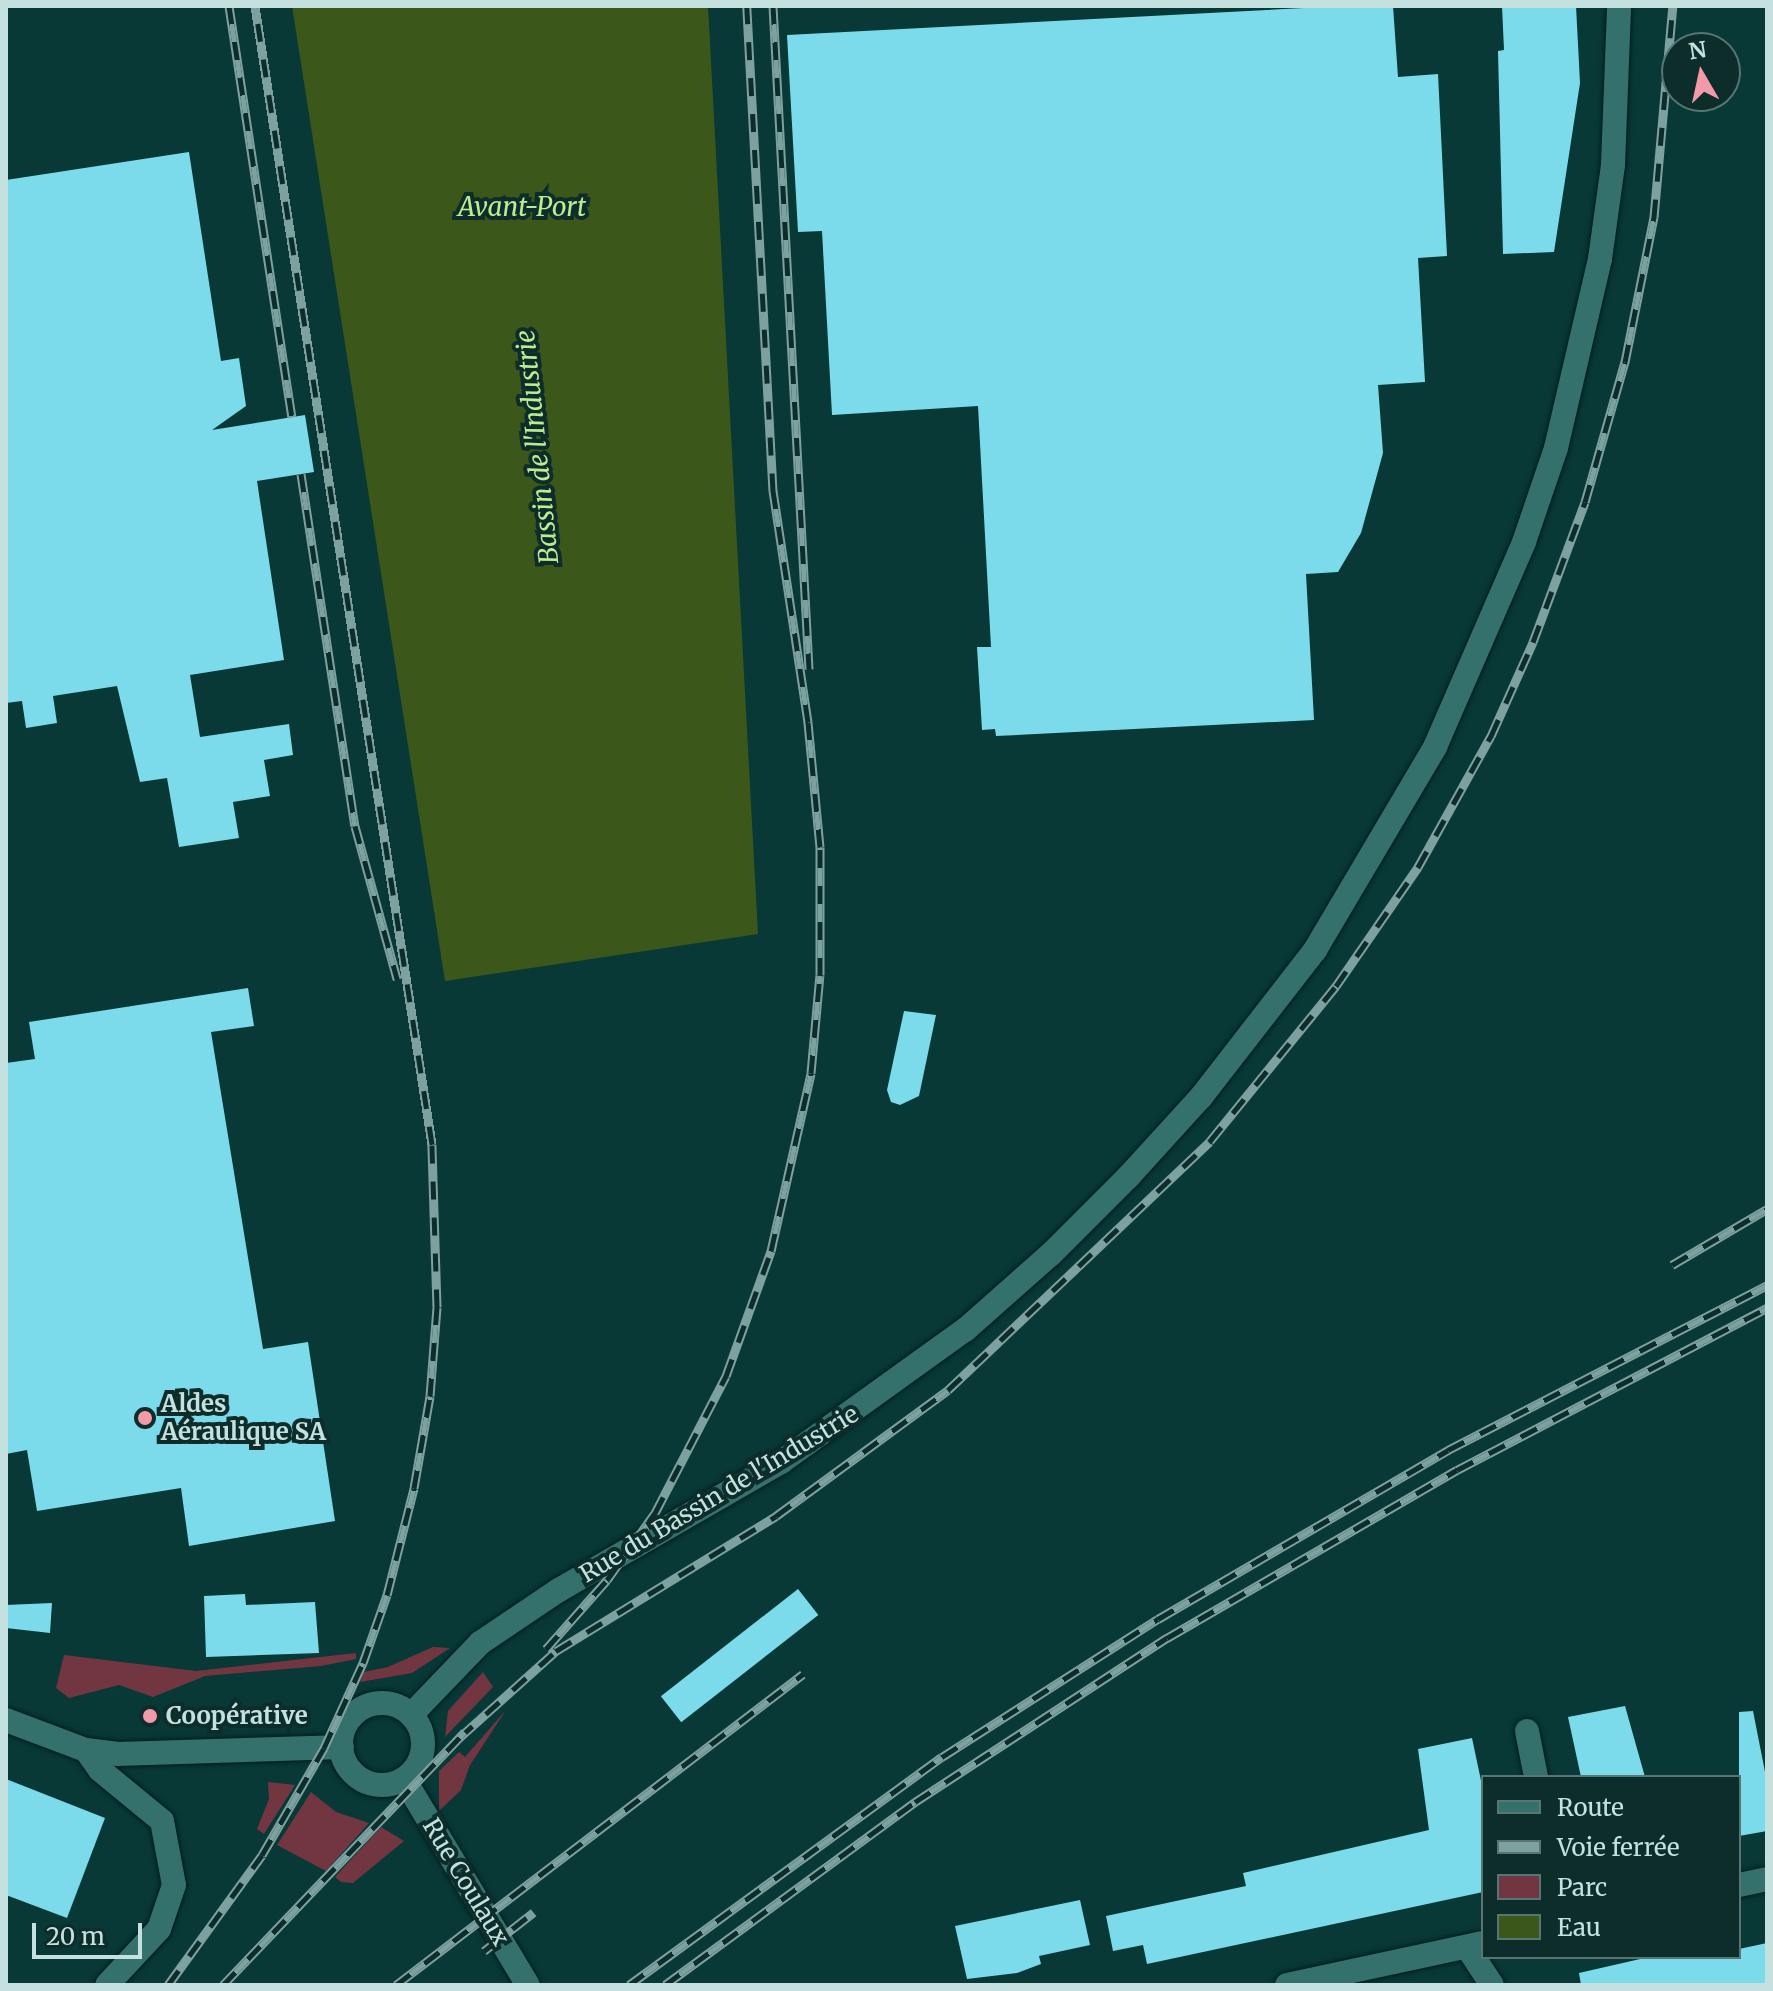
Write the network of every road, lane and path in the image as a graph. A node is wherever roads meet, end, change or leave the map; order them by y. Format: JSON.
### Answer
{"nodes":[{"id":1,"x":1619,"y":6,"type":"edge"},
{"id":2,"x":411,"y":1715,"type":"junction"},
{"id":3,"x":6,"y":1720,"type":"edge"},
{"id":4,"x":1527,"y":1731,"type":"dead end"},
{"id":5,"x":342,"y":1747,"type":"junction"},
{"id":6,"x":86,"y":1750,"type":"junction"},
{"id":7,"x":1536,"y":1775,"type":"edge"},
{"id":8,"x":404,"y":1779,"type":"junction"},
{"id":9,"x":1767,"y":1879,"type":"edge"},
{"id":10,"x":1741,"y":1885,"type":"edge"},
{"id":11,"x":1475,"y":1945,"type":"edge"},
{"id":12,"x":107,"y":1985,"type":"edge"},
{"id":13,"x":528,"y":1985,"type":"edge"},
{"id":14,"x":1287,"y":1985,"type":"edge"},
{"id":15,"x":1492,"y":1985,"type":"edge"}],
"edges":[{"from":1,"to":2,"type":"street","name":"Rue du Bassin de l'Industrie"},
{"from":2,"to":5,"type":"street"},
{"from":2,"to":8,"type":"street"},
{"from":3,"to":6,"type":"street"},
{"from":4,"to":7,"type":"street"},
{"from":5,"to":6,"type":"street"},
{"from":5,"to":8,"type":"street"},
{"from":6,"to":12,"type":"street"},
{"from":8,"to":13,"type":"street","name":"Rue Coulaux"},
{"from":9,"to":10,"type":"street"},
{"from":11,"to":14,"type":"street"},
{"from":11,"to":15,"type":"street"}]}
